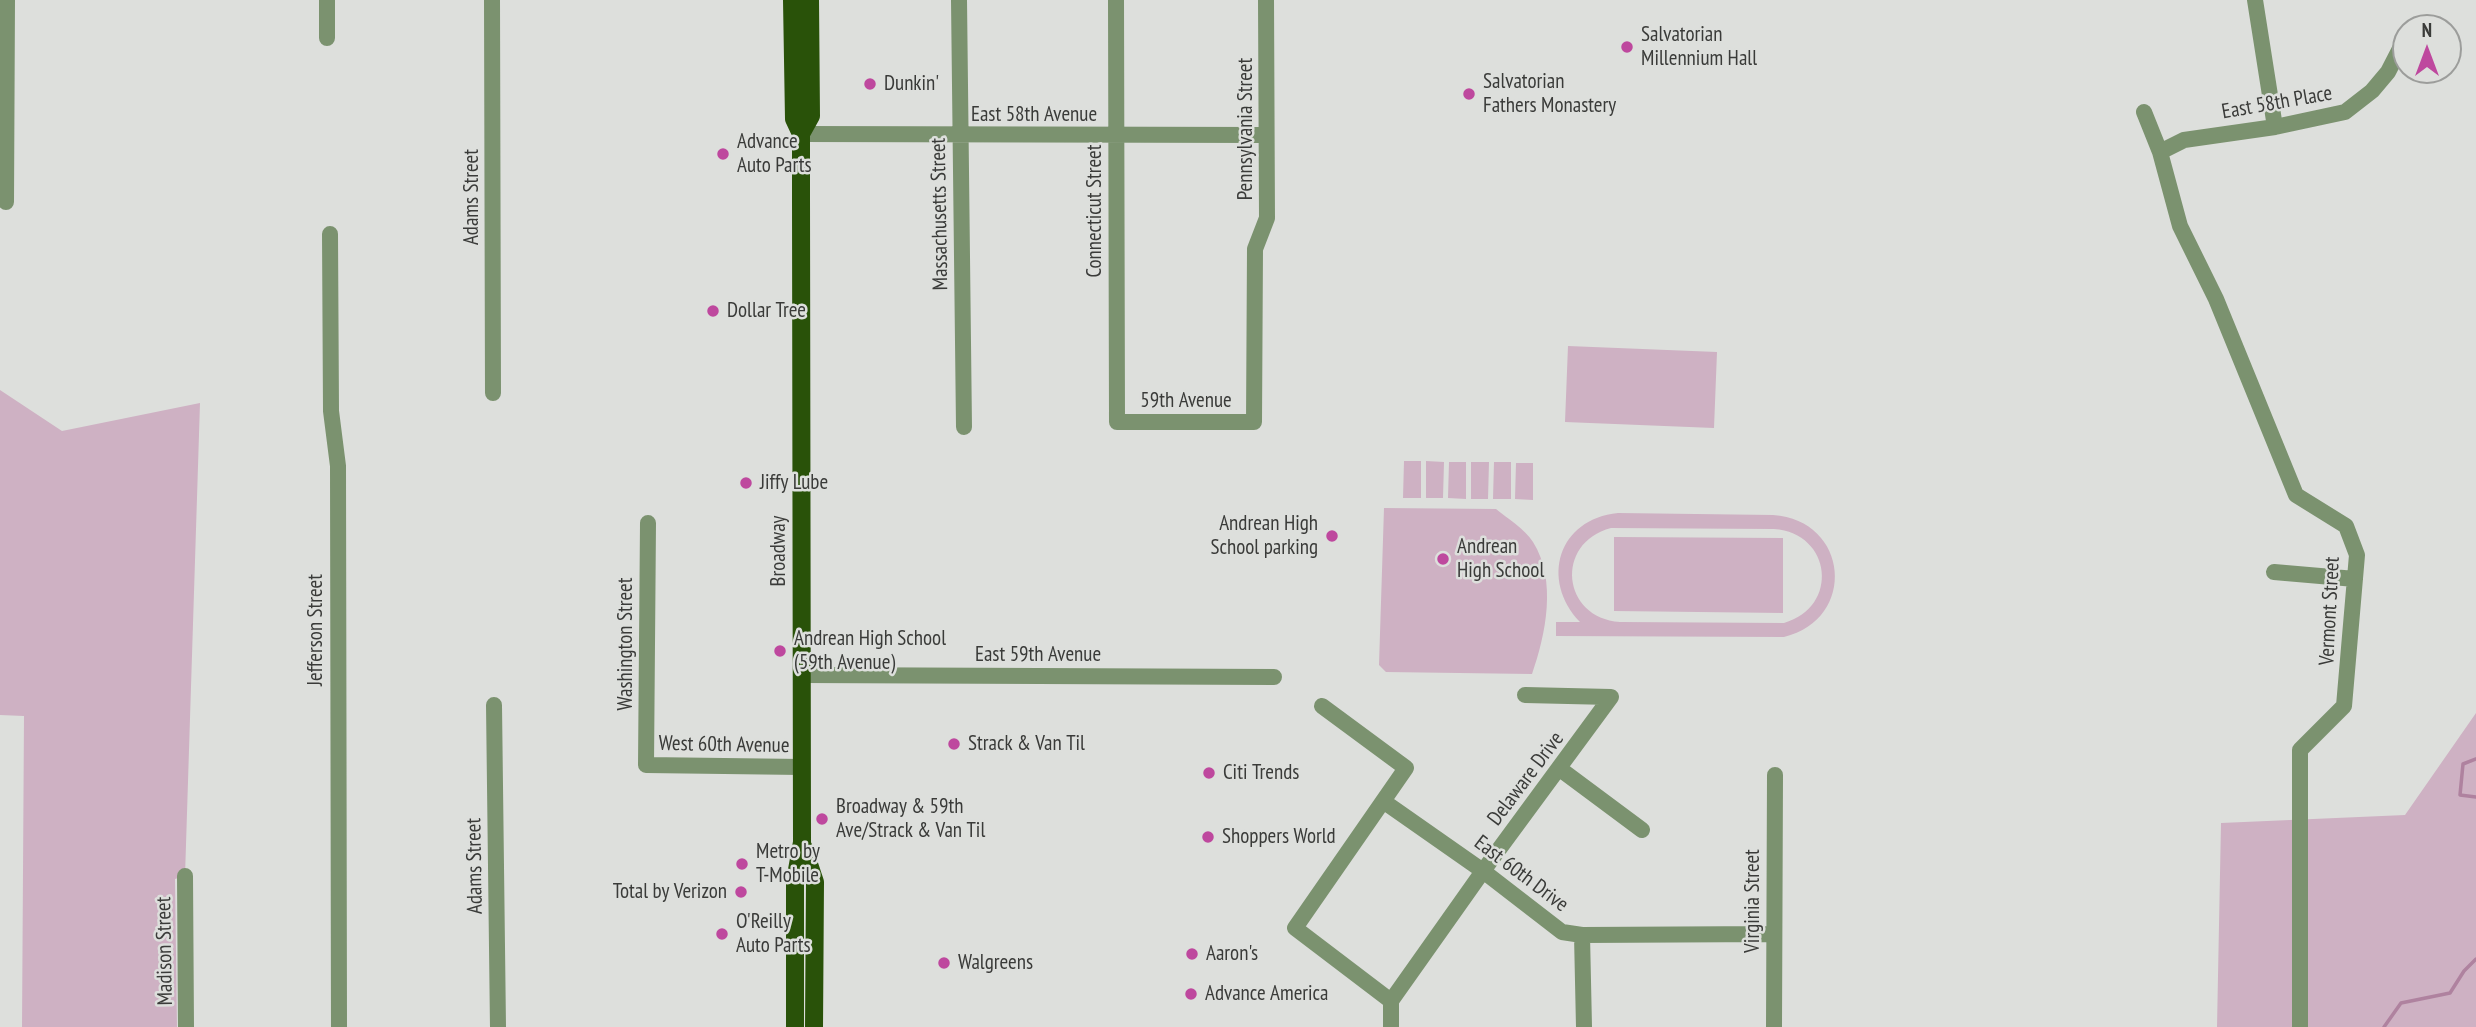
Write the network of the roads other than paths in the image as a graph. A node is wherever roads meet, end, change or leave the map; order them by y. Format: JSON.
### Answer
{"nodes":[{"id":1,"x":7,"y":0,"type":"edge"},
{"id":2,"x":327,"y":0,"type":"edge"},
{"id":3,"x":492,"y":0,"type":"edge"},
{"id":4,"x":792,"y":0,"type":"edge"},
{"id":5,"x":810,"y":0,"type":"edge"},
{"id":6,"x":959,"y":0,"type":"edge"},
{"id":7,"x":1116,"y":0,"type":"edge"},
{"id":8,"x":1266,"y":0,"type":"edge"},
{"id":9,"x":2255,"y":0,"type":"edge"},
{"id":10,"x":327,"y":38,"type":"dead end"},
{"id":11,"x":2392,"y":64,"type":"edge"},
{"id":12,"x":2392,"y":71,"type":"edge"},
{"id":13,"x":2388,"y":72,"type":"junction"},
{"id":14,"x":2144,"y":112,"type":"dead end"},
{"id":15,"x":2275,"y":127,"type":"junction"},
{"id":16,"x":801,"y":134,"type":"junction"},
{"id":17,"x":960,"y":135,"type":"junction"},
{"id":18,"x":1266,"y":135,"type":"junction"},
{"id":19,"x":1116,"y":136,"type":"junction"},
{"id":20,"x":2160,"y":152,"type":"junction"},
{"id":21,"x":6,"y":202,"type":"dead end"},
{"id":22,"x":330,"y":234,"type":"dead end"},
{"id":23,"x":493,"y":393,"type":"dead end"},
{"id":24,"x":1117,"y":422,"type":"joint"},
{"id":25,"x":1254,"y":422,"type":"joint"},
{"id":26,"x":964,"y":426,"type":"dead end"},
{"id":27,"x":648,"y":523,"type":"dead end"},
{"id":28,"x":2274,"y":572,"type":"dead end"},
{"id":29,"x":2355,"y":579,"type":"junction"},
{"id":30,"x":802,"y":674,"type":"junction"},
{"id":31,"x":1274,"y":677,"type":"dead end"},
{"id":32,"x":1525,"y":695,"type":"dead end"},
{"id":33,"x":494,"y":705,"type":"dead end"},
{"id":34,"x":1322,"y":706,"type":"dead end"},
{"id":35,"x":646,"y":765,"type":"joint"},
{"id":36,"x":802,"y":767,"type":"junction"},
{"id":37,"x":1560,"y":769,"type":"junction"},
{"id":38,"x":1775,"y":775,"type":"dead end"},
{"id":39,"x":1383,"y":801,"type":"junction"},
{"id":40,"x":1642,"y":830,"type":"dead end"},
{"id":41,"x":802,"y":842,"type":"junction"},
{"id":42,"x":1483,"y":871,"type":"junction"},
{"id":43,"x":185,"y":876,"type":"dead end"},
{"id":44,"x":1773,"y":934,"type":"junction"},
{"id":45,"x":1583,"y":936,"type":"junction"},
{"id":46,"x":1391,"y":1001,"type":"junction"},
{"id":47,"x":186,"y":1027,"type":"edge"},
{"id":48,"x":339,"y":1027,"type":"edge"},
{"id":49,"x":498,"y":1027,"type":"edge"},
{"id":50,"x":795,"y":1027,"type":"edge"},
{"id":51,"x":814,"y":1027,"type":"edge"},
{"id":52,"x":1391,"y":1027,"type":"edge"},
{"id":53,"x":1584,"y":1027,"type":"edge"},
{"id":54,"x":1774,"y":1027,"type":"edge"},
{"id":55,"x":2300,"y":1027,"type":"edge"}],
"edges":[{"from":1,"to":21,"type":"street"},
{"from":2,"to":10,"type":"street"},
{"from":3,"to":23,"type":"street","name":"Adams Street"},
{"from":4,"to":16,"type":"main road","name":"Broadway"},
{"from":5,"to":16,"type":"main road","name":"Broadway"},
{"from":6,"to":17,"type":"street","name":"Massachusetts Street"},
{"from":7,"to":19,"type":"street","name":"Connecticut Street"},
{"from":8,"to":18,"type":"street","name":"Pennsylvania Street"},
{"from":9,"to":15,"type":"street"},
{"from":11,"to":13,"type":"street","name":"East 58th Place"},
{"from":12,"to":13,"type":"street","name":"East 58th Place"},
{"from":13,"to":15,"type":"street","name":"East 58th Place"},
{"from":14,"to":20,"type":"street","name":"Vermont Street"},
{"from":15,"to":20,"type":"street","name":"East 58th Place"},
{"from":16,"to":17,"type":"street","name":"East 58th Avenue"},
{"from":16,"to":30,"type":"main road","name":"Broadway"},
{"from":17,"to":19,"type":"street","name":"East 58th Avenue"},
{"from":17,"to":26,"type":"street","name":"Massachusetts Street"},
{"from":18,"to":19,"type":"street","name":"East 58th Avenue"},
{"from":18,"to":25,"type":"street","name":"Pennsylvania Street"},
{"from":19,"to":24,"type":"street","name":"Connecticut Street"},
{"from":20,"to":29,"type":"street","name":"Vermont Street"},
{"from":22,"to":48,"type":"street","name":"Jefferson Street"},
{"from":24,"to":25,"type":"street","name":"59th Avenue"},
{"from":27,"to":35,"type":"street","name":"Washington Street"},
{"from":28,"to":29,"type":"street"},
{"from":29,"to":55,"type":"street","name":"Vermont Street"},
{"from":30,"to":31,"type":"street","name":"East 59th Avenue"},
{"from":30,"to":36,"type":"main road","name":"Broadway"},
{"from":32,"to":37,"type":"street","name":"Delaware Drive"},
{"from":33,"to":49,"type":"street","name":"Adams Street"},
{"from":34,"to":39,"type":"street"},
{"from":35,"to":36,"type":"street","name":"West 60th Avenue"},
{"from":36,"to":41,"type":"main road","name":"Broadway"},
{"from":37,"to":40,"type":"street"},
{"from":37,"to":42,"type":"street","name":"Delaware Drive"},
{"from":38,"to":44,"type":"street","name":"Virginia Street"},
{"from":39,"to":42,"type":"street","name":"East 60th Drive"},
{"from":39,"to":46,"type":"street"},
{"from":41,"to":50,"type":"main road","name":"Broadway"},
{"from":41,"to":51,"type":"main road","name":"Broadway"},
{"from":42,"to":45,"type":"street","name":"East 60th Drive"},
{"from":42,"to":46,"type":"street","name":"Delaware Drive"},
{"from":43,"to":47,"type":"street","name":"Madison Street"},
{"from":44,"to":45,"type":"street","name":"East 60th Drive"},
{"from":44,"to":54,"type":"street","name":"Virginia Street"},
{"from":45,"to":53,"type":"street"},
{"from":46,"to":52,"type":"street"}]}
